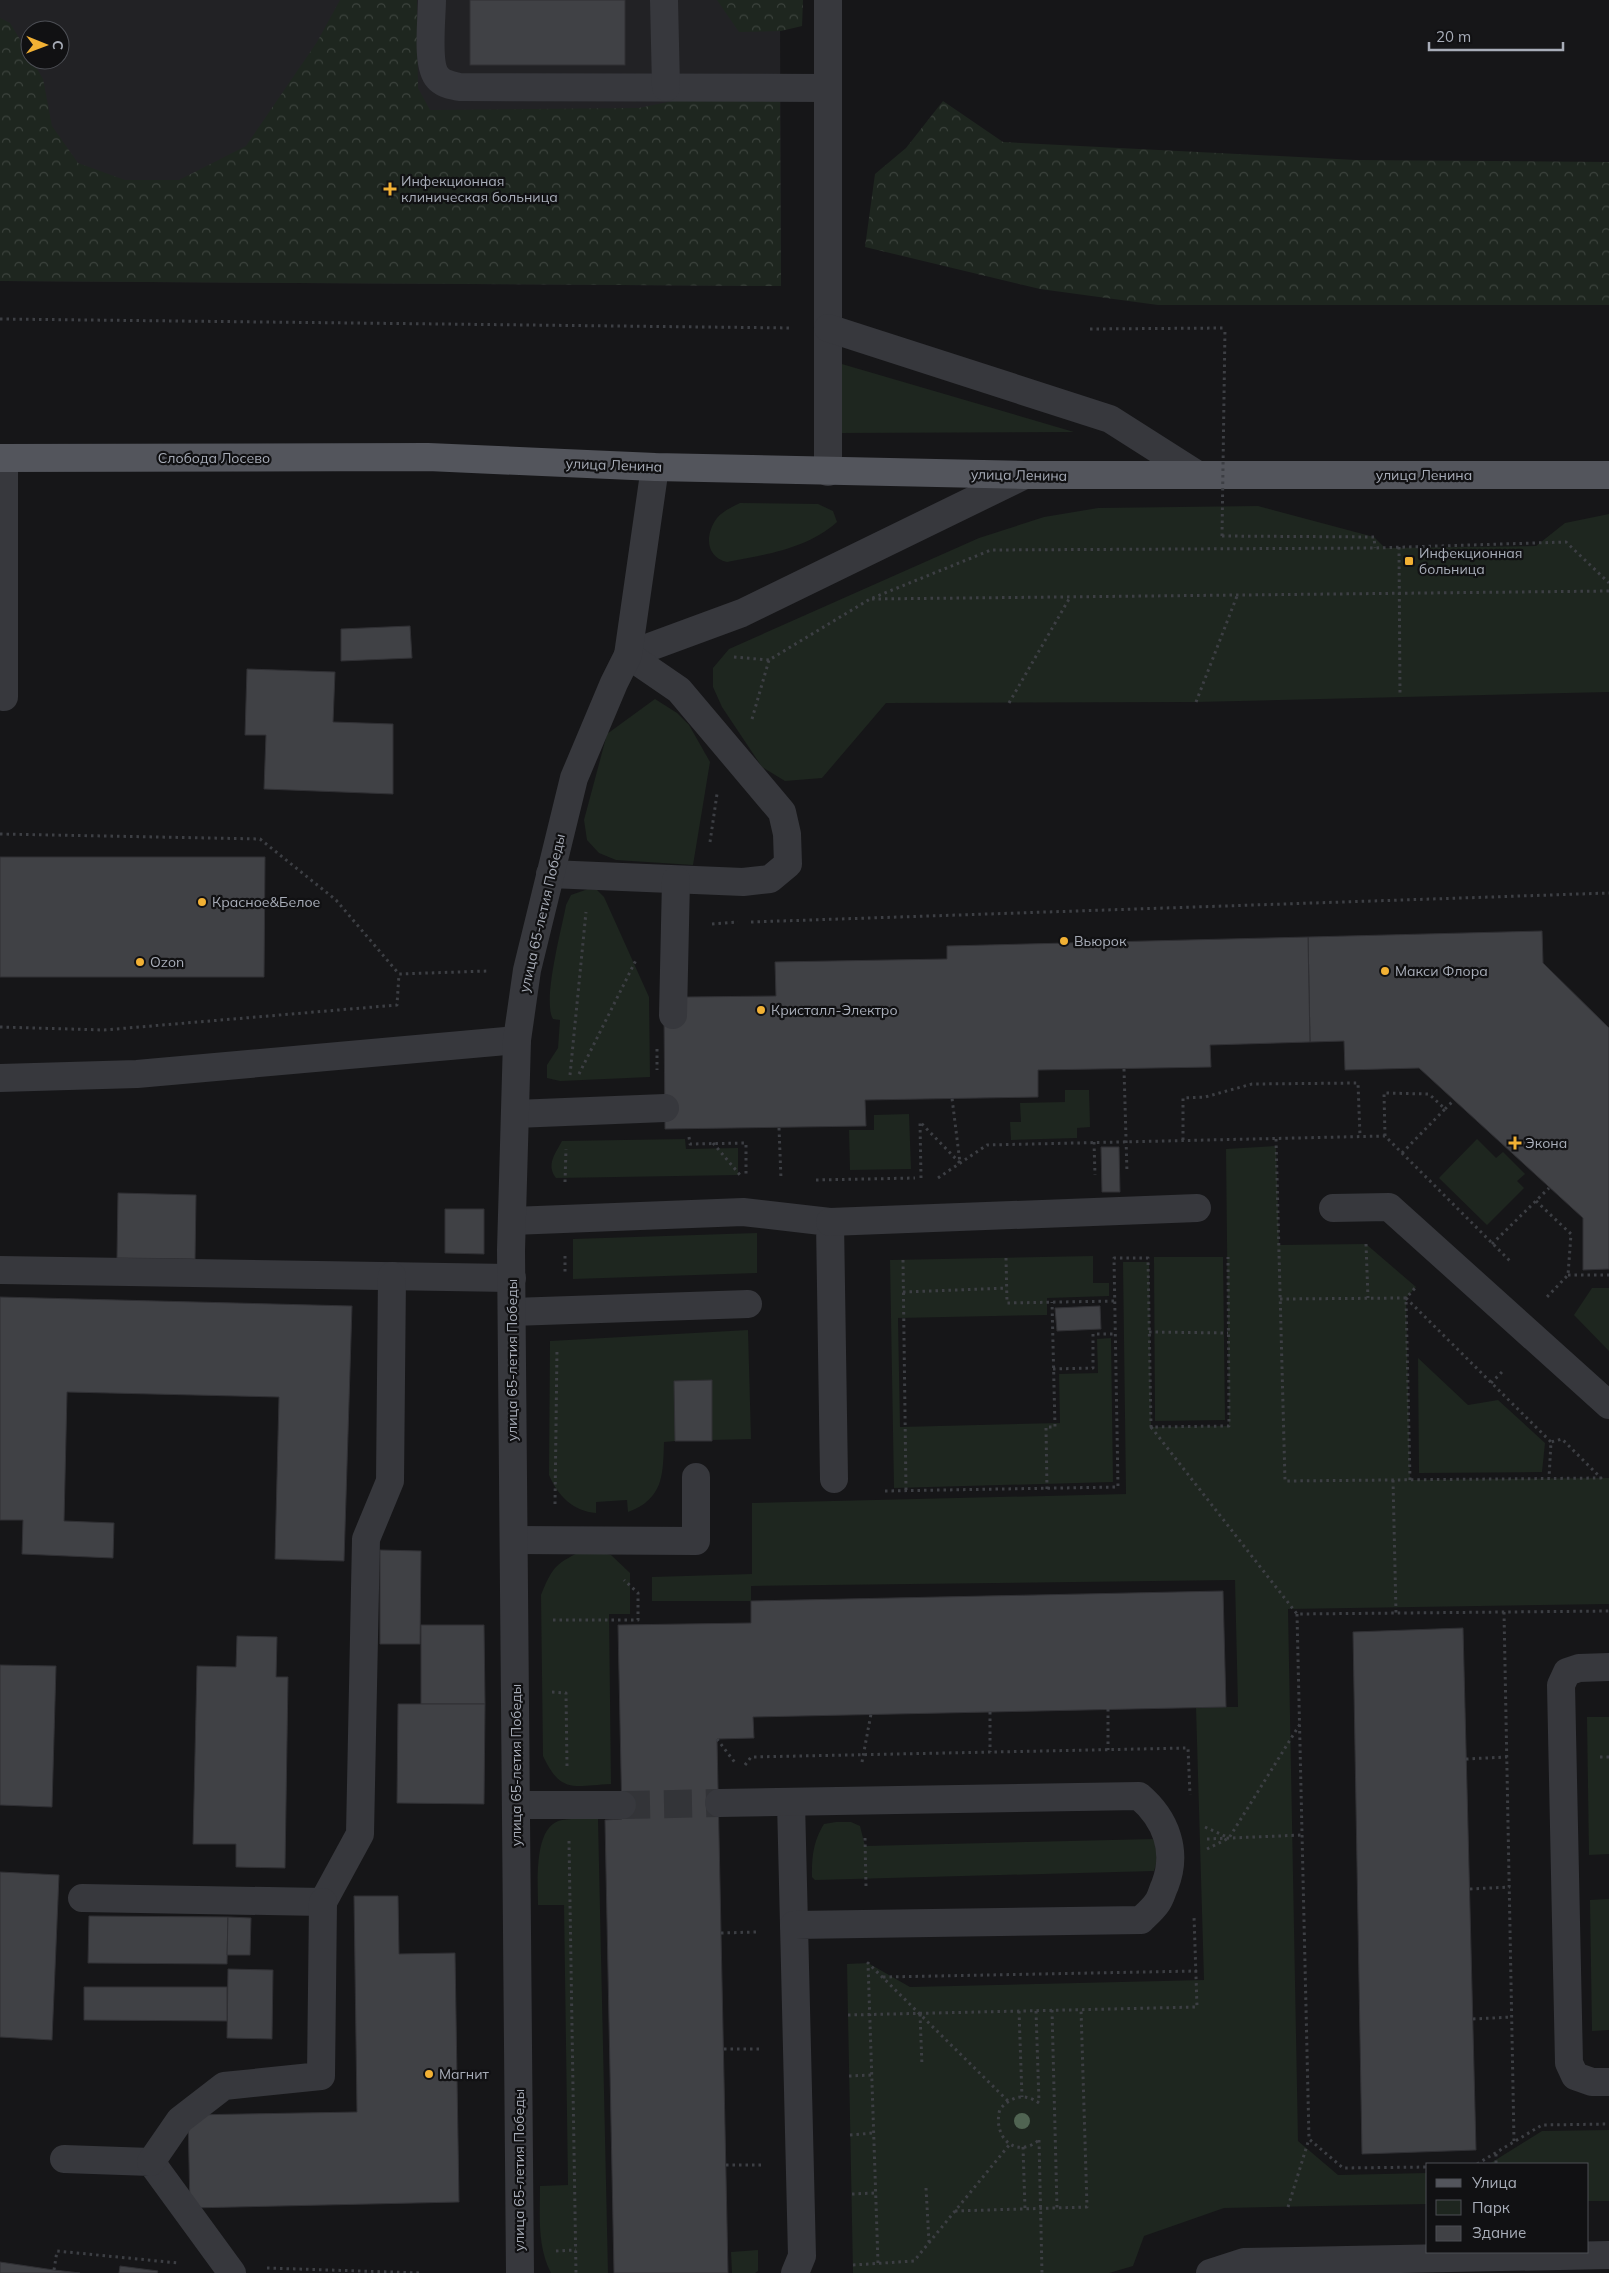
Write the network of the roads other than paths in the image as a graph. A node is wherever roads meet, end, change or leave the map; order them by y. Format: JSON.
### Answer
{"nodes":[{"id":1,"x":432,"y":0,"type":"edge"},
{"id":2,"x":664,"y":0,"type":"edge"},
{"id":3,"x":828,"y":0,"type":"edge"},
{"id":4,"x":666,"y":88,"type":"junction"},
{"id":5,"x":828,"y":88,"type":"junction"},
{"id":6,"x":828,"y":328,"type":"junction"},
{"id":7,"x":428,"y":457,"type":"joint"},
{"id":8,"x":2,"y":458,"type":"edge"},
{"id":9,"x":655,"y":467,"type":"junction"},
{"id":10,"x":828,"y":472,"type":"junction"},
{"id":11,"x":1024,"y":475,"type":"junction"},
{"id":12,"x":1198,"y":475,"type":"junction"},
{"id":13,"x":1609,"y":475,"type":"edge"},
{"id":14,"x":628,"y":655,"type":"junction"},
{"id":15,"x":4,"y":697,"type":"dead end"},
{"id":16,"x":550,"y":874,"type":"junction"},
{"id":17,"x":676,"y":880,"type":"junction"},
{"id":18,"x":673,"y":1015,"type":"dead end"},
{"id":19,"x":517,"y":1040,"type":"junction"},
{"id":20,"x":0,"y":1078,"type":"edge"},
{"id":21,"x":665,"y":1108,"type":"dead end"},
{"id":22,"x":515,"y":1114,"type":"junction"},
{"id":23,"x":1197,"y":1208,"type":"dead end"},
{"id":24,"x":1333,"y":1208,"type":"dead end"},
{"id":25,"x":512,"y":1221,"type":"junction"},
{"id":26,"x":830,"y":1222,"type":"junction"},
{"id":27,"x":0,"y":1270,"type":"edge"},
{"id":28,"x":392,"y":1276,"type":"junction"},
{"id":29,"x":512,"y":1278,"type":"junction"},
{"id":30,"x":748,"y":1304,"type":"dead end"},
{"id":31,"x":512,"y":1312,"type":"junction"},
{"id":32,"x":1609,"y":1404,"type":"edge"},
{"id":33,"x":696,"y":1477,"type":"dead end"},
{"id":34,"x":834,"y":1479,"type":"dead end"},
{"id":35,"x":514,"y":1540,"type":"junction"},
{"id":36,"x":1609,"y":1667,"type":"edge"},
{"id":37,"x":791,"y":1802,"type":"junction"},
{"id":38,"x":719,"y":1803,"type":"tunnel mouth"},
{"id":39,"x":516,"y":1805,"type":"junction"},
{"id":40,"x":622,"y":1805,"type":"tunnel mouth"},
{"id":41,"x":82,"y":1898,"type":"dead end"},
{"id":42,"x":323,"y":1902,"type":"junction"},
{"id":43,"x":794,"y":1925,"type":"junction"},
{"id":44,"x":1609,"y":2082,"type":"edge"},
{"id":45,"x":64,"y":2158,"type":"dead end"},
{"id":46,"x":152,"y":2162,"type":"junction"},
{"id":47,"x":1609,"y":2255,"type":"edge"},
{"id":48,"x":230,"y":2270,"type":"edge"},
{"id":49,"x":520,"y":2273,"type":"edge"},
{"id":50,"x":795,"y":2273,"type":"edge"},
{"id":51,"x":1210,"y":2273,"type":"edge"}],
"edges":[{"from":1,"to":4,"type":"street"},
{"from":2,"to":4,"type":"street"},
{"from":3,"to":5,"type":"street"},
{"from":4,"to":5,"type":"street"},
{"from":5,"to":6,"type":"street"},
{"from":6,"to":10,"type":"street"},
{"from":6,"to":12,"type":"street"},
{"from":7,"to":8,"type":"main road","name":"Слобода Лосево"},
{"from":7,"to":9,"type":"main road","name":"улица Ленина"},
{"from":8,"to":15,"type":"street"},
{"from":9,"to":10,"type":"main road","name":"улица Ленина"},
{"from":9,"to":14,"type":"street","name":"улица 65-летия Победы"},
{"from":10,"to":11,"type":"main road","name":"улица Ленина"},
{"from":11,"to":12,"type":"main road","name":"улица Ленина"},
{"from":11,"to":14,"type":"street"},
{"from":12,"to":13,"type":"main road","name":"улица Ленина"},
{"from":14,"to":16,"type":"street","name":"улица 65-летия Победы"},
{"from":14,"to":17,"type":"street"},
{"from":16,"to":17,"type":"street"},
{"from":16,"to":19,"type":"street","name":"улица 65-летия Победы"},
{"from":17,"to":18,"type":"street"},
{"from":19,"to":20,"type":"street"},
{"from":19,"to":22,"type":"street","name":"улица 65-летия Победы"},
{"from":21,"to":22,"type":"street"},
{"from":22,"to":25,"type":"street","name":"улица 65-летия Победы"},
{"from":23,"to":26,"type":"street"},
{"from":24,"to":32,"type":"street"},
{"from":25,"to":26,"type":"street"},
{"from":25,"to":29,"type":"street","name":"улица 65-летия Победы"},
{"from":26,"to":34,"type":"street"},
{"from":27,"to":28,"type":"street"},
{"from":28,"to":29,"type":"street"},
{"from":28,"to":42,"type":"street"},
{"from":29,"to":31,"type":"street","name":"улица 65-летия Победы"},
{"from":30,"to":31,"type":"street"},
{"from":31,"to":35,"type":"street","name":"улица 65-летия Победы"},
{"from":33,"to":35,"type":"street"},
{"from":35,"to":39,"type":"street","name":"улица 65-летия Победы"},
{"from":36,"to":44,"type":"street"},
{"from":37,"to":38,"type":"street"},
{"from":37,"to":43,"type":"street"},
{"from":37,"to":43,"type":"street"},
{"from":39,"to":40,"type":"street"},
{"from":39,"to":49,"type":"street","name":"улица 65-летия Победы"},
{"from":41,"to":42,"type":"street"},
{"from":42,"to":46,"type":"street"},
{"from":43,"to":50,"type":"street"},
{"from":45,"to":46,"type":"street"},
{"from":46,"to":48,"type":"street"},
{"from":47,"to":51,"type":"street"}]}
